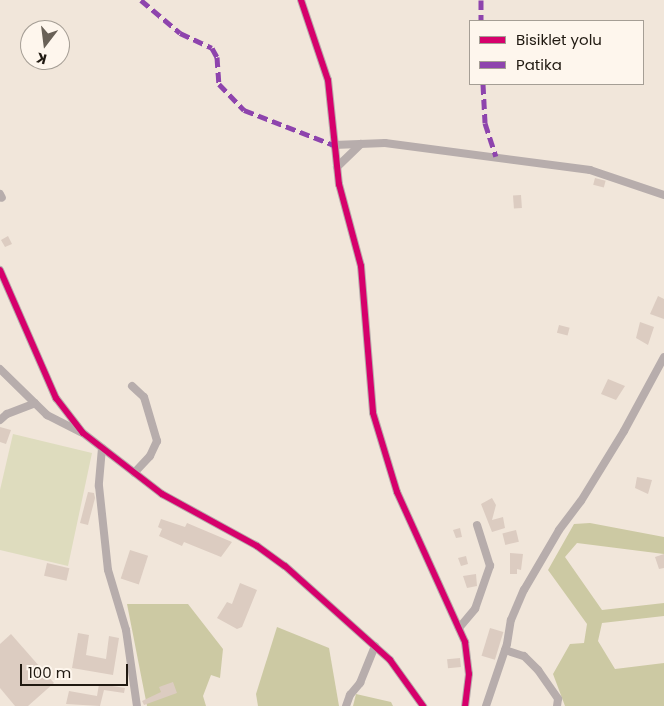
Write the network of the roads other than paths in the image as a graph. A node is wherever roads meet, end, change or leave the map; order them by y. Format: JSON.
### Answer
{"nodes":[{"id":1,"x":301,"y":0,"type":"edge"},
{"id":2,"x":361,"y":144,"type":"junction"},
{"id":3,"x":334,"y":145,"type":"junction"},
{"id":4,"x":336,"y":167,"type":"junction"},
{"id":5,"x":664,"y":195,"type":"edge"},
{"id":6,"x":0,"y":270,"type":"edge"},
{"id":7,"x":664,"y":357,"type":"edge"},
{"id":8,"x":0,"y":369,"type":"edge"},
{"id":9,"x":132,"y":386,"type":"dead end"},
{"id":10,"x":35,"y":403,"type":"junction"},
{"id":11,"x":0,"y":420,"type":"edge"},
{"id":12,"x":83,"y":433,"type":"junction"},
{"id":13,"x":102,"y":448,"type":"junction"},
{"id":14,"x":134,"y":473,"type":"junction"},
{"id":15,"x":477,"y":524,"type":"dead end"},
{"id":16,"x":459,"y":628,"type":"junction"},
{"id":17,"x":375,"y":646,"type":"junction"},
{"id":18,"x":505,"y":650,"type":"junction"},
{"id":19,"x":137,"y":706,"type":"edge"},
{"id":20,"x":346,"y":706,"type":"edge"},
{"id":21,"x":423,"y":706,"type":"edge"},
{"id":22,"x":465,"y":706,"type":"edge"},
{"id":23,"x":486,"y":706,"type":"edge"},
{"id":24,"x":557,"y":706,"type":"edge"}],
"edges":[{"from":1,"to":3,"type":"street"},
{"from":2,"to":3,"type":"street"},
{"from":2,"to":4,"type":"street"},
{"from":2,"to":5,"type":"street"},
{"from":3,"to":4,"type":"street"},
{"from":4,"to":16,"type":"street"},
{"from":6,"to":12,"type":"street"},
{"from":7,"to":18,"type":"street"},
{"from":8,"to":10,"type":"street"},
{"from":9,"to":14,"type":"street"},
{"from":10,"to":11,"type":"street"},
{"from":10,"to":12,"type":"street"},
{"from":12,"to":13,"type":"street"},
{"from":13,"to":14,"type":"street"},
{"from":13,"to":19,"type":"street"},
{"from":14,"to":17,"type":"street"},
{"from":15,"to":16,"type":"street"},
{"from":16,"to":22,"type":"street"},
{"from":17,"to":20,"type":"street"},
{"from":17,"to":21,"type":"street"},
{"from":18,"to":23,"type":"street"},
{"from":18,"to":24,"type":"street"}]}
